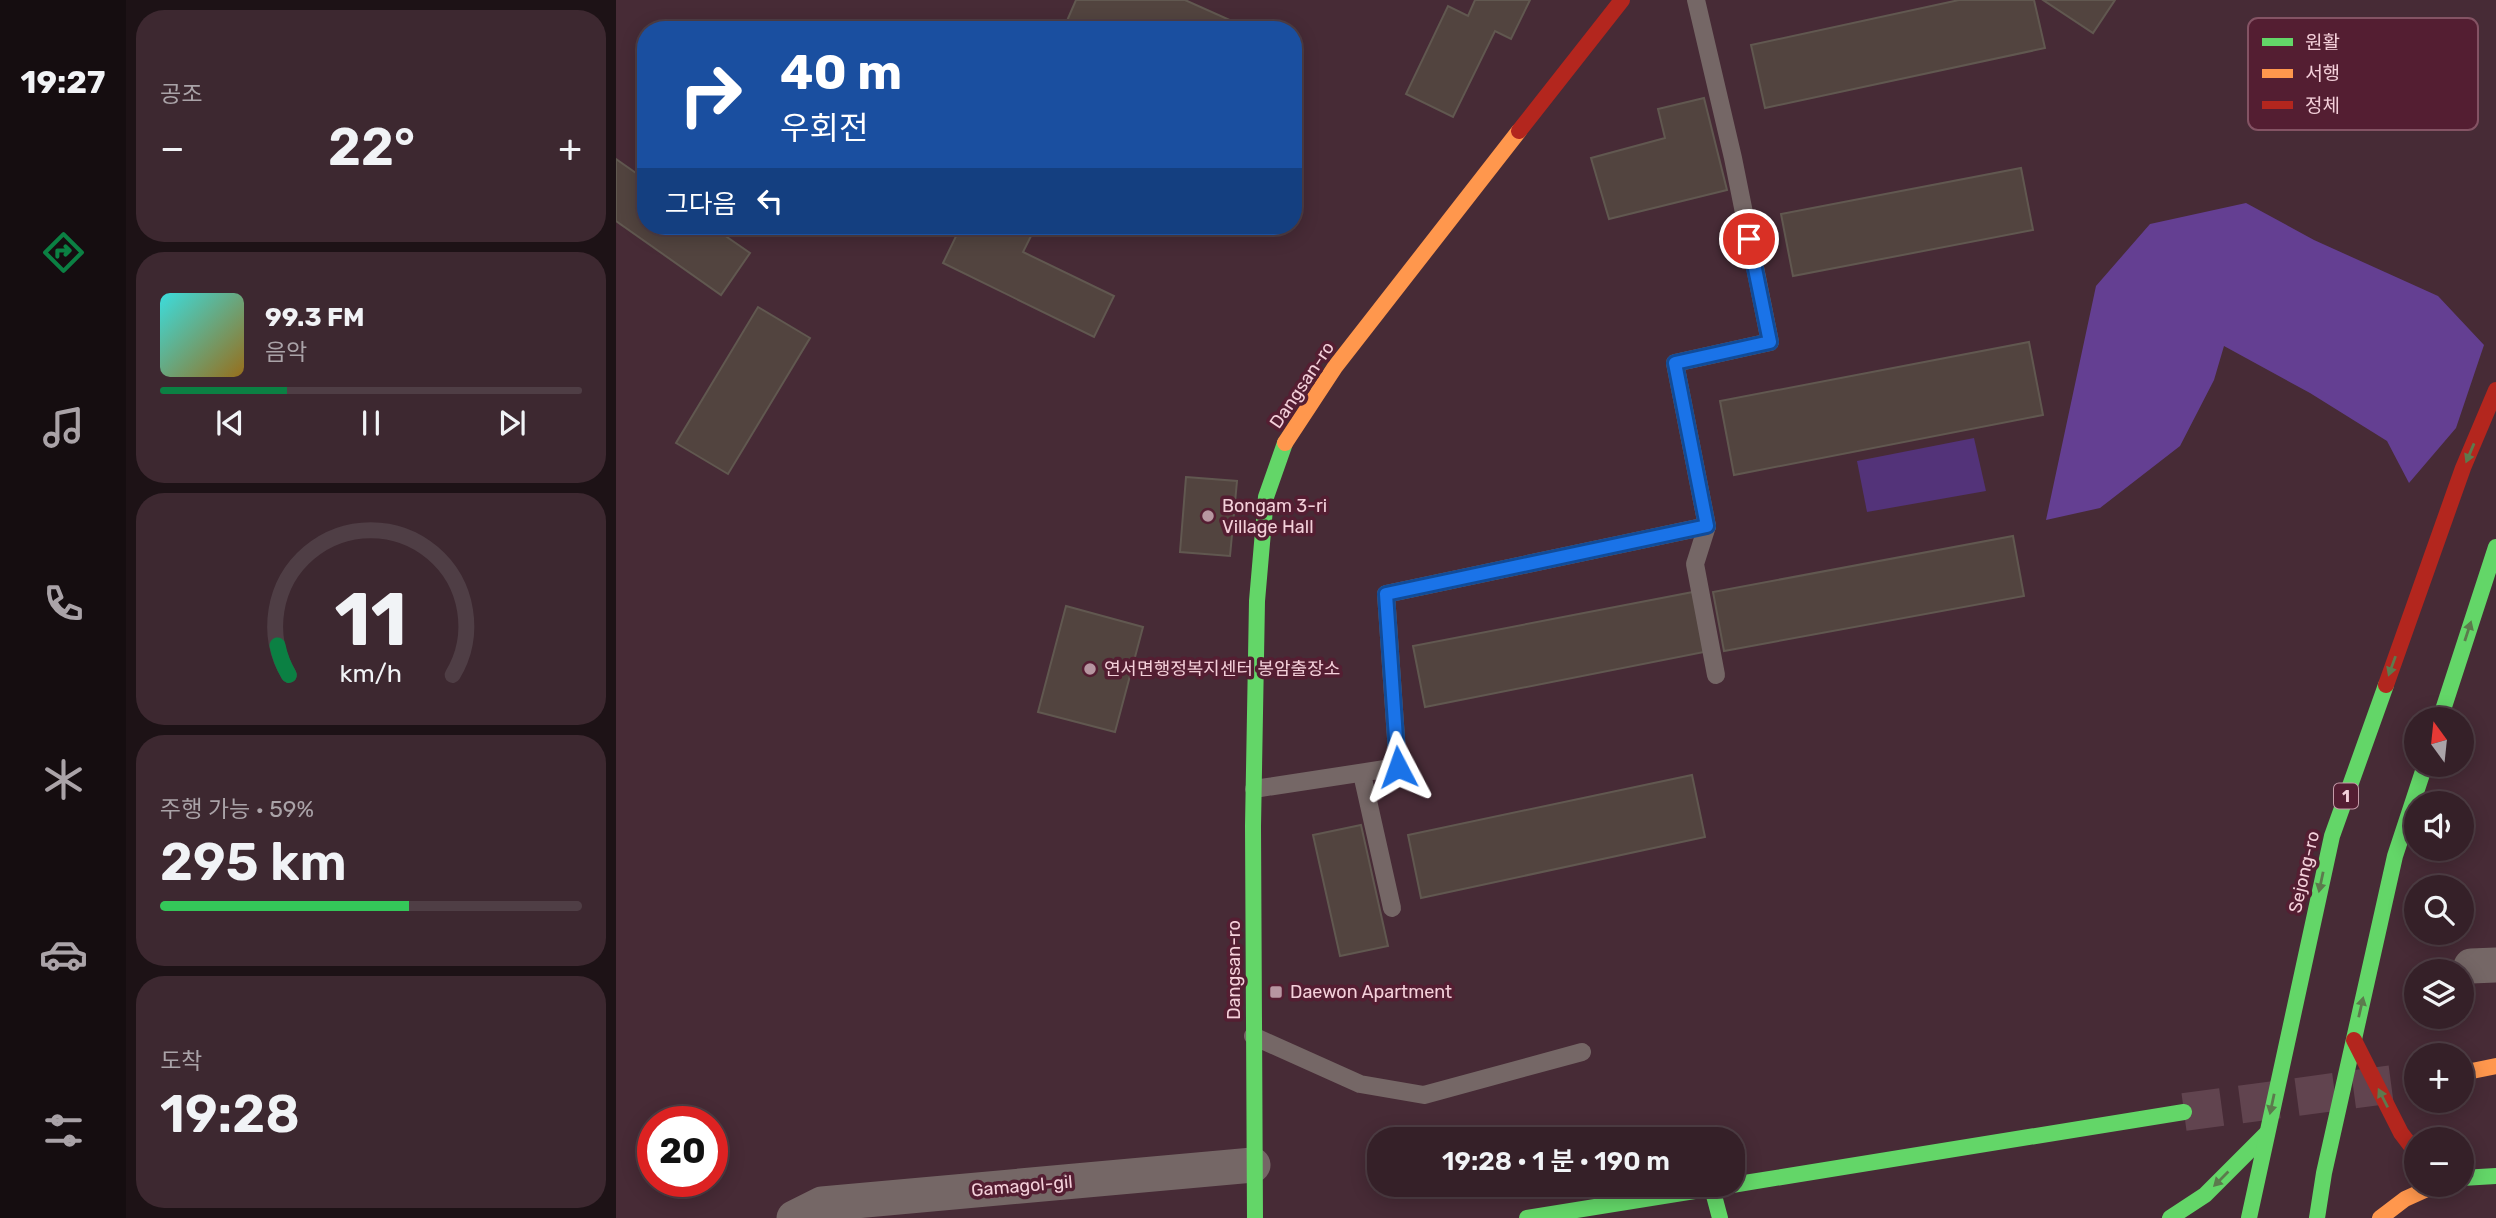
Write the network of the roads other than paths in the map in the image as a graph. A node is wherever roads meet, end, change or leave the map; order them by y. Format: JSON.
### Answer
{"nodes":[{"id":1,"x":1622,"y":0,"type":"edge"},
{"id":2,"x":1696,"y":0,"type":"edge"},
{"id":3,"x":2496,"y":390,"type":"edge"},
{"id":4,"x":1707,"y":526,"type":"junction"},
{"id":5,"x":2496,"y":547,"type":"edge"},
{"id":6,"x":1716,"y":676,"type":"dead end"},
{"id":7,"x":2444,"y":707,"type":"edge"},
{"id":8,"x":1362,"y":774,"type":"junction"},
{"id":9,"x":2421,"y":777,"type":"edge"},
{"id":10,"x":1254,"y":789,"type":"junction"},
{"id":11,"x":1392,"y":908,"type":"dead end"},
{"id":12,"x":1254,"y":1036,"type":"junction"},
{"id":13,"x":2354,"y":1040,"type":"junction"},
{"id":14,"x":1582,"y":1052,"type":"dead end"},
{"id":15,"x":2496,"y":1066,"type":"edge"},
{"id":16,"x":2474,"y":1071,"type":"edge"},
{"id":17,"x":2184,"y":1112,"type":"tunnel mouth"},
{"id":18,"x":2266,"y":1134,"type":"junction"},
{"id":19,"x":2404,"y":1136,"type":"edge"},
{"id":20,"x":1253,"y":1165,"type":"junction"},
{"id":21,"x":2496,"y":1176,"type":"edge"},
{"id":22,"x":2474,"y":1177,"type":"edge"},
{"id":23,"x":1745,"y":1183,"type":"edge"},
{"id":24,"x":1656,"y":1197,"type":"edge"},
{"id":25,"x":1714,"y":1197,"type":"edge"},
{"id":26,"x":2409,"y":1197,"type":"edge"},
{"id":27,"x":794,"y":1218,"type":"edge"},
{"id":28,"x":1255,"y":1218,"type":"edge"},
{"id":29,"x":1527,"y":1218,"type":"edge"},
{"id":30,"x":1720,"y":1218,"type":"edge"},
{"id":31,"x":2171,"y":1218,"type":"edge"},
{"id":32,"x":2249,"y":1218,"type":"edge"},
{"id":33,"x":2318,"y":1218,"type":"edge"},
{"id":34,"x":2380,"y":1218,"type":"edge"}],
"edges":[{"from":1,"to":10,"type":"main road","name":"Dangsan-ro"},
{"from":2,"to":4,"type":"lane"},
{"from":3,"to":18,"type":"main road","name":"Sejong-ro","number":"1","one_way":true},
{"from":4,"to":6,"type":"lane"},
{"from":4,"to":8,"type":"lane"},
{"from":7,"to":5,"type":"main road","one_way":true},
{"from":8,"to":10,"type":"lane"},
{"from":8,"to":11,"type":"lane"},
{"from":13,"to":9,"type":"main road","one_way":true},
{"from":10,"to":12,"type":"main road","name":"Dangsan-ro"},
{"from":12,"to":14,"type":"lane"},
{"from":12,"to":20,"type":"main road","name":"Dangsan-ro"},
{"from":19,"to":13,"type":"main road","one_way":true},
{"from":13,"to":33,"type":"main road"},
{"from":15,"to":16,"type":"main road"},
{"from":17,"to":23,"type":"main road"},
{"from":18,"to":31,"type":"main road","one_way":true},
{"from":18,"to":32,"type":"main road","name":"Sejong-ro","number":"1"},
{"from":20,"to":27,"type":"street","name":"Gamagol-gil"},
{"from":20,"to":28,"type":"main road","name":"Dangsan-ro"},
{"from":21,"to":22,"type":"main road"},
{"from":24,"to":29,"type":"main road"},
{"from":25,"to":30,"type":"main road"},
{"from":26,"to":34,"type":"main road"}]}
